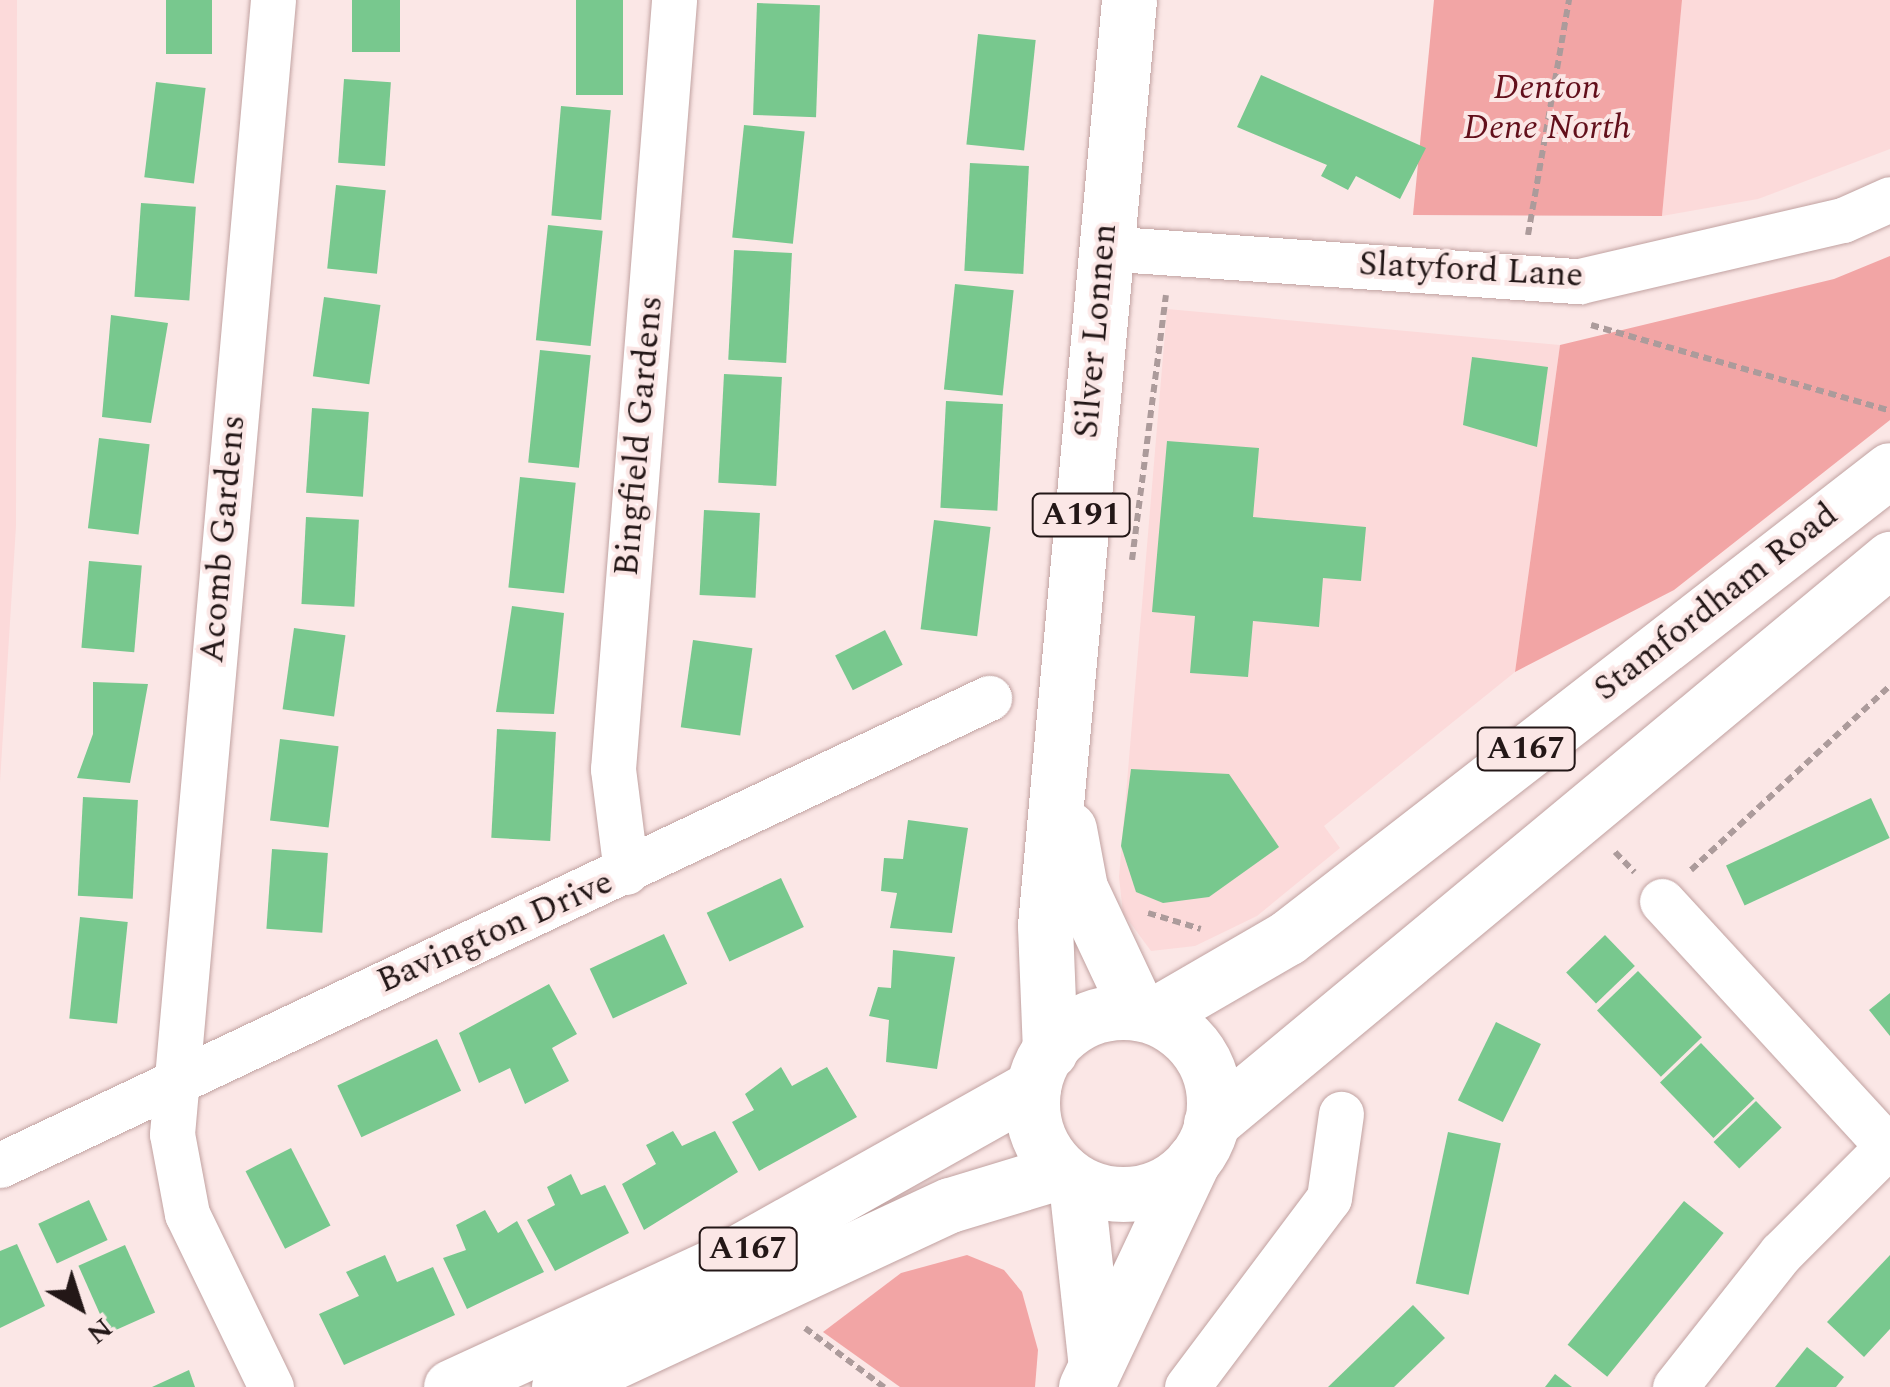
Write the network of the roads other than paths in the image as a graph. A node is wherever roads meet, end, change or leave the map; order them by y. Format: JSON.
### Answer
{"nodes":[{"id":1,"x":273,"y":0,"type":"edge"},
{"id":2,"x":674,"y":0,"type":"edge"},
{"id":3,"x":1129,"y":0,"type":"edge"},
{"id":4,"x":1890,"y":199,"type":"edge"},
{"id":5,"x":1102,"y":248,"type":"junction"},
{"id":6,"x":1890,"y":470,"type":"edge"},
{"id":7,"x":1890,"y":559,"type":"edge"},
{"id":8,"x":989,"y":698,"type":"dead end"},
{"id":9,"x":1060,"y":782,"type":"junction"},
{"id":10,"x":626,"y":872,"type":"junction"},
{"id":11,"x":1662,"y":901,"type":"road end"},
{"id":12,"x":1146,"y":1013,"type":"junction"},
{"id":13,"x":1041,"y":1069,"type":"junction"},
{"id":14,"x":172,"y":1079,"type":"junction"},
{"id":15,"x":1341,"y":1114,"type":"dead end"},
{"id":16,"x":1203,"y":1141,"type":"junction"},
{"id":17,"x":1889,"y":1145,"type":"edge"},
{"id":18,"x":0,"y":1165,"type":"edge"},
{"id":19,"x":1069,"y":1177,"type":"junction"},
{"id":20,"x":1090,"y":1376,"type":"edge"},
{"id":21,"x":271,"y":1387,"type":"edge"},
{"id":22,"x":451,"y":1387,"type":"edge"},
{"id":23,"x":559,"y":1387,"type":"edge"},
{"id":24,"x":1187,"y":1387,"type":"edge"},
{"id":25,"x":1675,"y":1387,"type":"edge"}],
"edges":[{"from":1,"to":14,"type":"street","name":"Acomb Gardens"},
{"from":2,"to":10,"type":"street","name":"Bingfield Gardens"},
{"from":3,"to":5,"type":"main road","name":"Silver Lonnen","number":"A191"},
{"from":4,"to":5,"type":"street","name":"Slatyford Lane"},
{"from":5,"to":9,"type":"main road","name":"Silver Lonnen","number":"A191"},
{"from":6,"to":12,"type":"main road","name":"Stamfordham Road","number":"A167"},
{"from":7,"to":16,"type":"main road","number":"A167"},
{"from":8,"to":10,"type":"street","name":"Bavington Drive"},
{"from":9,"to":12,"type":"main road","name":"Silver Lonnen","number":"A191"},
{"from":9,"to":13,"type":"main road","name":"Silver Lonnen","number":"A191"},
{"from":10,"to":14,"type":"street","name":"Bavington Drive"},
{"from":11,"to":17,"type":"street"},
{"from":12,"to":13,"type":"main road"},
{"from":12,"to":16,"type":"main road"},
{"from":13,"to":19,"type":"main road"},
{"from":13,"to":22,"type":"main road","number":"A167"},
{"from":14,"to":18,"type":"street","name":"Bavington Drive"},
{"from":14,"to":21,"type":"street","name":"Acomb Gardens"},
{"from":15,"to":24,"type":"street"},
{"from":16,"to":19,"type":"main road"},
{"from":16,"to":20,"type":"main road"},
{"from":17,"to":25,"type":"street"},
{"from":19,"to":20,"type":"main road"},
{"from":19,"to":23,"type":"main road","number":"A167"}]}
